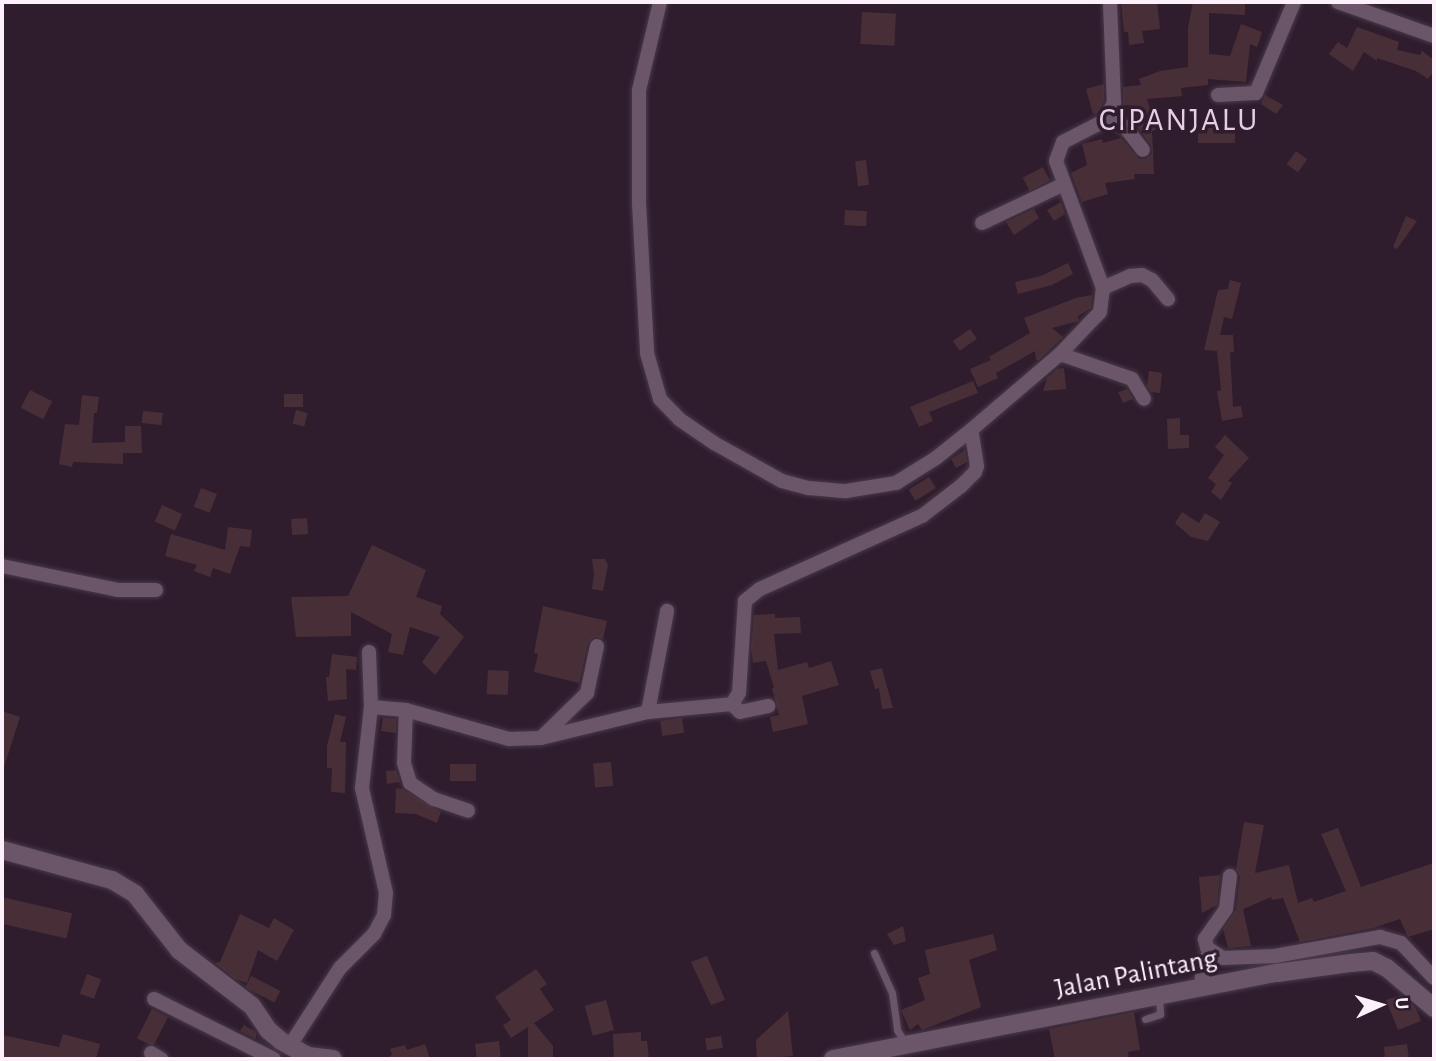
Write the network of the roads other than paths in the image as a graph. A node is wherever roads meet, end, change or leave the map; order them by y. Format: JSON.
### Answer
{"nodes":[{"id":1,"x":660,"y":2,"type":"edge"},
{"id":2,"x":1110,"y":2,"type":"edge"},
{"id":3,"x":1294,"y":2,"type":"edge"},
{"id":4,"x":1338,"y":2,"type":"edge"},
{"id":5,"x":1434,"y":36,"type":"edge"},
{"id":6,"x":1218,"y":94,"type":"dead end"},
{"id":7,"x":1107,"y":117,"type":"junction"},
{"id":8,"x":1143,"y":150,"type":"dead end"},
{"id":9,"x":1064,"y":184,"type":"junction"},
{"id":10,"x":982,"y":223,"type":"dead end"},
{"id":11,"x":1104,"y":288,"type":"junction"},
{"id":12,"x":1168,"y":299,"type":"dead end"},
{"id":13,"x":1060,"y":354,"type":"junction"},
{"id":14,"x":1144,"y":399,"type":"dead end"},
{"id":15,"x":971,"y":430,"type":"junction"},
{"id":16,"x":2,"y":566,"type":"edge"},
{"id":17,"x":156,"y":590,"type":"dead end"},
{"id":18,"x":667,"y":611,"type":"dead end"},
{"id":19,"x":597,"y":646,"type":"dead end"},
{"id":20,"x":369,"y":652,"type":"dead end"},
{"id":21,"x":732,"y":704,"type":"junction"},
{"id":22,"x":768,"y":706,"type":"dead end"},
{"id":23,"x":372,"y":708,"type":"junction"},
{"id":24,"x":406,"y":710,"type":"junction"},
{"id":25,"x":648,"y":712,"type":"junction"},
{"id":26,"x":541,"y":738,"type":"junction"},
{"id":27,"x":468,"y":811,"type":"dead end"},
{"id":28,"x":2,"y":850,"type":"edge"},
{"id":29,"x":1230,"y":876,"type":"dead end"},
{"id":30,"x":1211,"y":951,"type":"junction"},
{"id":31,"x":874,"y":953,"type":"dead end"},
{"id":32,"x":1276,"y":965,"type":"junction"},
{"id":33,"x":1434,"y":978,"type":"edge"},
{"id":34,"x":1201,"y":988,"type":"junction"},
{"id":35,"x":1159,"y":996,"type":"junction"},
{"id":36,"x":154,"y":999,"type":"dead end"},
{"id":37,"x":1434,"y":1007,"type":"edge"},
{"id":38,"x":1145,"y":1019,"type":"dead end"},
{"id":39,"x":907,"y":1045,"type":"junction"},
{"id":40,"x":289,"y":1047,"type":"junction"},
{"id":41,"x":307,"y":1057,"type":"edge"},
{"id":42,"x":274,"y":1059,"type":"edge"},
{"id":43,"x":333,"y":1059,"type":"edge"},
{"id":44,"x":834,"y":1059,"type":"edge"}],
"edges":[{"from":1,"to":15,"type":"street"},
{"from":2,"to":7,"type":"street"},
{"from":3,"to":6,"type":"street"},
{"from":4,"to":5,"type":"street"},
{"from":7,"to":8,"type":"street"},
{"from":7,"to":9,"type":"street"},
{"from":9,"to":10,"type":"street"},
{"from":9,"to":11,"type":"street"},
{"from":11,"to":12,"type":"street"},
{"from":11,"to":13,"type":"street"},
{"from":13,"to":14,"type":"street"},
{"from":13,"to":15,"type":"street"},
{"from":15,"to":21,"type":"street"},
{"from":16,"to":17,"type":"street"},
{"from":18,"to":25,"type":"street"},
{"from":19,"to":26,"type":"street"},
{"from":20,"to":23,"type":"street"},
{"from":21,"to":22,"type":"street"},
{"from":21,"to":25,"type":"street"},
{"from":23,"to":24,"type":"street"},
{"from":23,"to":40,"type":"street"},
{"from":24,"to":26,"type":"street"},
{"from":24,"to":27,"type":"street"},
{"from":25,"to":26,"type":"street"},
{"from":28,"to":40,"type":"street"},
{"from":29,"to":30,"type":"street"},
{"from":30,"to":32,"type":"street"},
{"from":30,"to":34,"type":"street"},
{"from":31,"to":39,"type":"lane"},
{"from":32,"to":33,"type":"street"},
{"from":32,"to":34,"type":"street","name":"Jalan Palintang"},
{"from":32,"to":37,"type":"street","name":"Jalan Palintang"},
{"from":34,"to":35,"type":"street","name":"Jalan Palintang"},
{"from":35,"to":38,"type":"lane"},
{"from":35,"to":39,"type":"street","name":"Jalan Palintang"},
{"from":36,"to":42,"type":"street"},
{"from":39,"to":44,"type":"street","name":"Jalan Palintang"},
{"from":40,"to":41,"type":"street"},
{"from":41,"to":43,"type":"street"}]}
